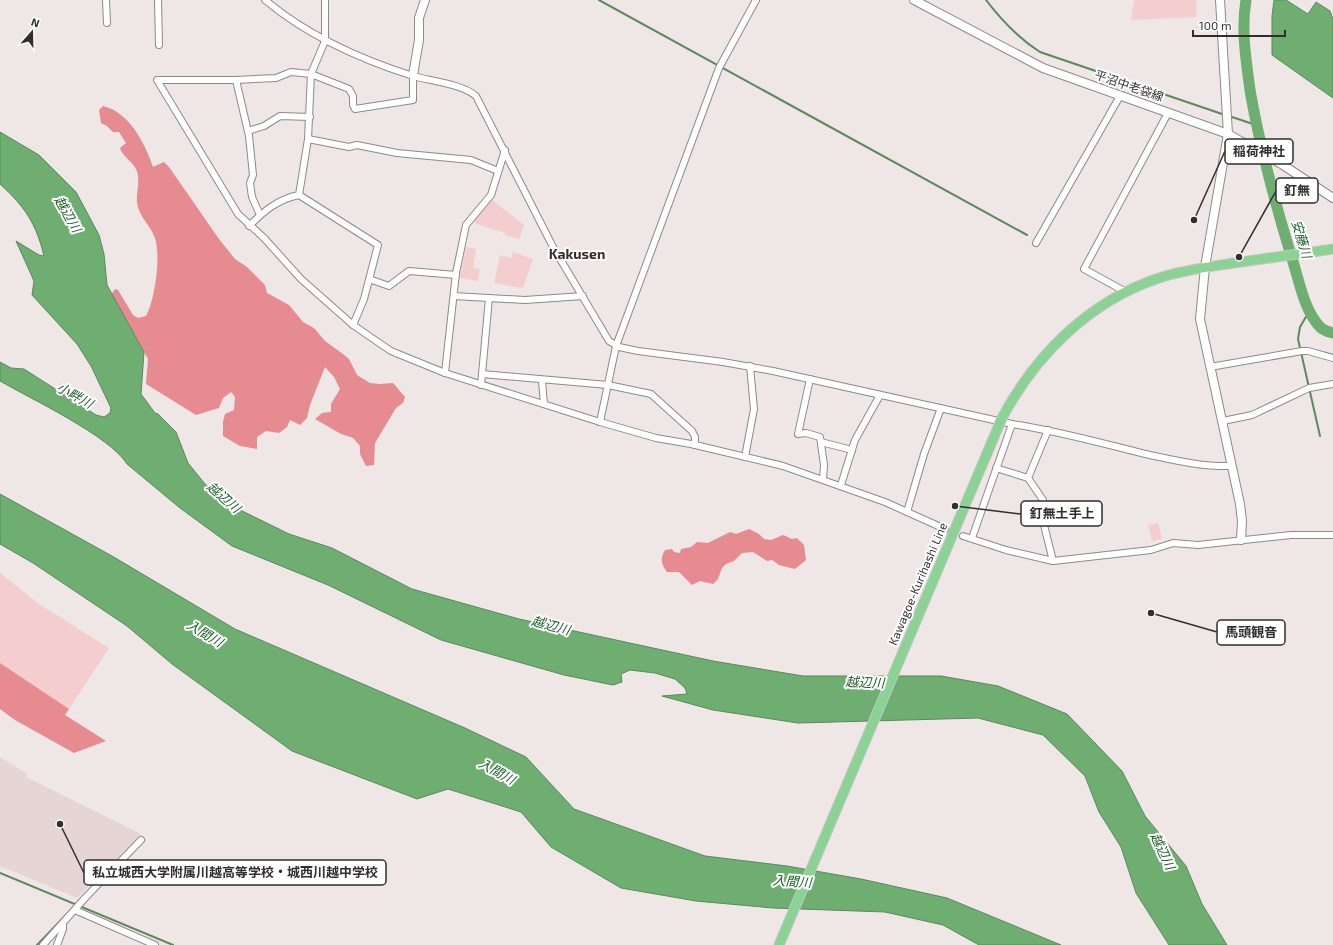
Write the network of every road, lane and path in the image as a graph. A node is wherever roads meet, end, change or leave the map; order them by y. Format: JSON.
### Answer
{"nodes":[{"id":1,"x":106,"y":0,"type":"edge"},
{"id":2,"x":158,"y":0,"type":"edge"},
{"id":3,"x":264,"y":0,"type":"edge"},
{"id":4,"x":325,"y":0,"type":"edge"},
{"id":5,"x":425,"y":0,"type":"edge"},
{"id":6,"x":756,"y":0,"type":"edge"},
{"id":7,"x":914,"y":0,"type":"edge"},
{"id":8,"x":1220,"y":0,"type":"edge"},
{"id":9,"x":106,"y":23,"type":"dead end"},
{"id":10,"x":325,"y":41,"type":"junction"},
{"id":11,"x":159,"y":45,"type":"dead end"},
{"id":12,"x":311,"y":74,"type":"junction"},
{"id":13,"x":413,"y":75,"type":"junction"},
{"id":14,"x":236,"y":80,"type":"junction"},
{"id":15,"x":1120,"y":96,"type":"junction"},
{"id":16,"x":1168,"y":113,"type":"junction"},
{"id":17,"x":310,"y":117,"type":"junction"},
{"id":18,"x":248,"y":131,"type":"junction"},
{"id":19,"x":1228,"y":134,"type":"junction"},
{"id":20,"x":308,"y":139,"type":"junction"},
{"id":21,"x":505,"y":150,"type":"junction"},
{"id":22,"x":498,"y":171,"type":"junction"},
{"id":23,"x":299,"y":195,"type":"junction"},
{"id":24,"x":1333,"y":198,"type":"edge"},
{"id":25,"x":260,"y":215,"type":"junction"},
{"id":26,"x":249,"y":226,"type":"junction"},
{"id":27,"x":1036,"y":243,"type":"dead end"},
{"id":28,"x":1333,"y":249,"type":"edge"},
{"id":29,"x":1205,"y":267,"type":"junction"},
{"id":30,"x":456,"y":275,"type":"junction"},
{"id":31,"x":369,"y":279,"type":"junction"},
{"id":32,"x":1126,"y":292,"type":"junction"},
{"id":33,"x":454,"y":296,"type":"junction"},
{"id":34,"x":583,"y":296,"type":"junction"},
{"id":35,"x":490,"y":298,"type":"junction"},
{"id":36,"x":353,"y":325,"type":"junction"},
{"id":37,"x":616,"y":346,"type":"junction"},
{"id":38,"x":1333,"y":358,"type":"edge"},
{"id":39,"x":750,"y":366,"type":"junction"},
{"id":40,"x":1210,"y":367,"type":"junction"},
{"id":41,"x":445,"y":373,"type":"junction"},
{"id":42,"x":482,"y":374,"type":"junction"},
{"id":43,"x":810,"y":379,"type":"junction"},
{"id":44,"x":542,"y":381,"type":"junction"},
{"id":45,"x":1333,"y":384,"type":"edge"},
{"id":46,"x":481,"y":385,"type":"junction"},
{"id":47,"x":608,"y":385,"type":"junction"},
{"id":48,"x":880,"y":394,"type":"junction"},
{"id":49,"x":544,"y":404,"type":"junction"},
{"id":50,"x":941,"y":408,"type":"junction"},
{"id":51,"x":1223,"y":421,"type":"junction"},
{"id":52,"x":600,"y":422,"type":"junction"},
{"id":53,"x":1012,"y":424,"type":"junction"},
{"id":54,"x":1048,"y":430,"type":"junction"},
{"id":55,"x":821,"y":442,"type":"junction"},
{"id":56,"x":695,"y":445,"type":"junction"},
{"id":57,"x":852,"y":450,"type":"junction"},
{"id":58,"x":745,"y":457,"type":"junction"},
{"id":59,"x":1232,"y":466,"type":"junction"},
{"id":60,"x":996,"y":468,"type":"junction"},
{"id":61,"x":1028,"y":478,"type":"junction"},
{"id":62,"x":823,"y":480,"type":"junction"},
{"id":63,"x":841,"y":485,"type":"junction"},
{"id":64,"x":907,"y":512,"type":"junction"},
{"id":65,"x":945,"y":529,"type":"dead end"},
{"id":66,"x":1333,"y":535,"type":"edge"},
{"id":67,"x":963,"y":536,"type":"dead end"},
{"id":68,"x":972,"y":538,"type":"junction"},
{"id":69,"x":1240,"y":540,"type":"junction"},
{"id":70,"x":1053,"y":561,"type":"junction"},
{"id":71,"x":142,"y":840,"type":"dead end"},
{"id":72,"x":75,"y":910,"type":"junction"},
{"id":73,"x":63,"y":924,"type":"junction"},
{"id":74,"x":43,"y":945,"type":"edge"},
{"id":75,"x":57,"y":945,"type":"edge"},
{"id":76,"x":155,"y":945,"type":"edge"},
{"id":77,"x":778,"y":945,"type":"edge"}],
"edges":[{"from":1,"to":9,"type":"street"},
{"from":2,"to":11,"type":"street"},
{"from":3,"to":10,"type":"street"},
{"from":4,"to":10,"type":"street"},
{"from":5,"to":13,"type":"street"},
{"from":6,"to":37,"type":"street"},
{"from":7,"to":15,"type":"street","name":"平沼中老袋線"},
{"from":8,"to":19,"type":"street"},
{"from":10,"to":12,"type":"street"},
{"from":10,"to":13,"type":"street"},
{"from":12,"to":13,"type":"street"},
{"from":12,"to":14,"type":"street"},
{"from":12,"to":17,"type":"street"},
{"from":13,"to":21,"type":"street"},
{"from":14,"to":18,"type":"street"},
{"from":14,"to":26,"type":"street"},
{"from":15,"to":16,"type":"street","name":"平沼中老袋線"},
{"from":15,"to":27,"type":"street"},
{"from":16,"to":19,"type":"street","name":"平沼中老袋線"},
{"from":16,"to":32,"type":"street"},
{"from":17,"to":18,"type":"street"},
{"from":17,"to":20,"type":"street"},
{"from":18,"to":25,"type":"street"},
{"from":19,"to":24,"type":"street","name":"平沼中老袋線"},
{"from":19,"to":29,"type":"street"},
{"from":20,"to":22,"type":"street"},
{"from":20,"to":23,"type":"street"},
{"from":21,"to":22,"type":"street"},
{"from":21,"to":34,"type":"street"},
{"from":22,"to":30,"type":"street"},
{"from":23,"to":25,"type":"street"},
{"from":23,"to":31,"type":"street"},
{"from":25,"to":26,"type":"street"},
{"from":26,"to":36,"type":"street"},
{"from":28,"to":29,"type":"main road","name":"Kawagoe-Kurihashi Line"},
{"from":29,"to":32,"type":"main road","name":"Kawagoe-Kurihashi Line"},
{"from":29,"to":40,"type":"street"},
{"from":30,"to":31,"type":"street"},
{"from":30,"to":33,"type":"street"},
{"from":31,"to":36,"type":"street"},
{"from":32,"to":77,"type":"main road","name":"Kawagoe-Kurihashi Line"},
{"from":33,"to":35,"type":"street"},
{"from":33,"to":41,"type":"street"},
{"from":34,"to":35,"type":"street"},
{"from":34,"to":37,"type":"street"},
{"from":35,"to":42,"type":"street"},
{"from":36,"to":41,"type":"street"},
{"from":37,"to":39,"type":"street"},
{"from":37,"to":47,"type":"street"},
{"from":38,"to":40,"type":"street"},
{"from":39,"to":43,"type":"street"},
{"from":39,"to":58,"type":"street"},
{"from":40,"to":51,"type":"street"},
{"from":41,"to":46,"type":"street"},
{"from":42,"to":44,"type":"street"},
{"from":42,"to":46,"type":"street"},
{"from":43,"to":48,"type":"street"},
{"from":43,"to":55,"type":"street"},
{"from":44,"to":47,"type":"street"},
{"from":44,"to":49,"type":"street"},
{"from":45,"to":51,"type":"street"},
{"from":46,"to":49,"type":"street"},
{"from":47,"to":52,"type":"street"},
{"from":47,"to":56,"type":"street"},
{"from":48,"to":50,"type":"street"},
{"from":48,"to":57,"type":"street"},
{"from":49,"to":52,"type":"street"},
{"from":50,"to":53,"type":"street"},
{"from":50,"to":64,"type":"street"},
{"from":51,"to":59,"type":"street"},
{"from":52,"to":56,"type":"street"},
{"from":53,"to":54,"type":"street"},
{"from":53,"to":60,"type":"street"},
{"from":54,"to":59,"type":"street"},
{"from":54,"to":61,"type":"street"},
{"from":55,"to":57,"type":"street"},
{"from":55,"to":62,"type":"street"},
{"from":56,"to":58,"type":"street"},
{"from":57,"to":63,"type":"street"},
{"from":58,"to":62,"type":"street"},
{"from":59,"to":69,"type":"street"},
{"from":60,"to":61,"type":"street"},
{"from":60,"to":68,"type":"street"},
{"from":61,"to":70,"type":"street"},
{"from":62,"to":63,"type":"street"},
{"from":63,"to":64,"type":"street"},
{"from":64,"to":65,"type":"street"},
{"from":66,"to":69,"type":"street"},
{"from":67,"to":68,"type":"street"},
{"from":68,"to":70,"type":"street"},
{"from":69,"to":70,"type":"street"},
{"from":71,"to":72,"type":"street"},
{"from":72,"to":73,"type":"street"},
{"from":72,"to":76,"type":"street"},
{"from":73,"to":74,"type":"street"},
{"from":73,"to":75,"type":"street"}]}
